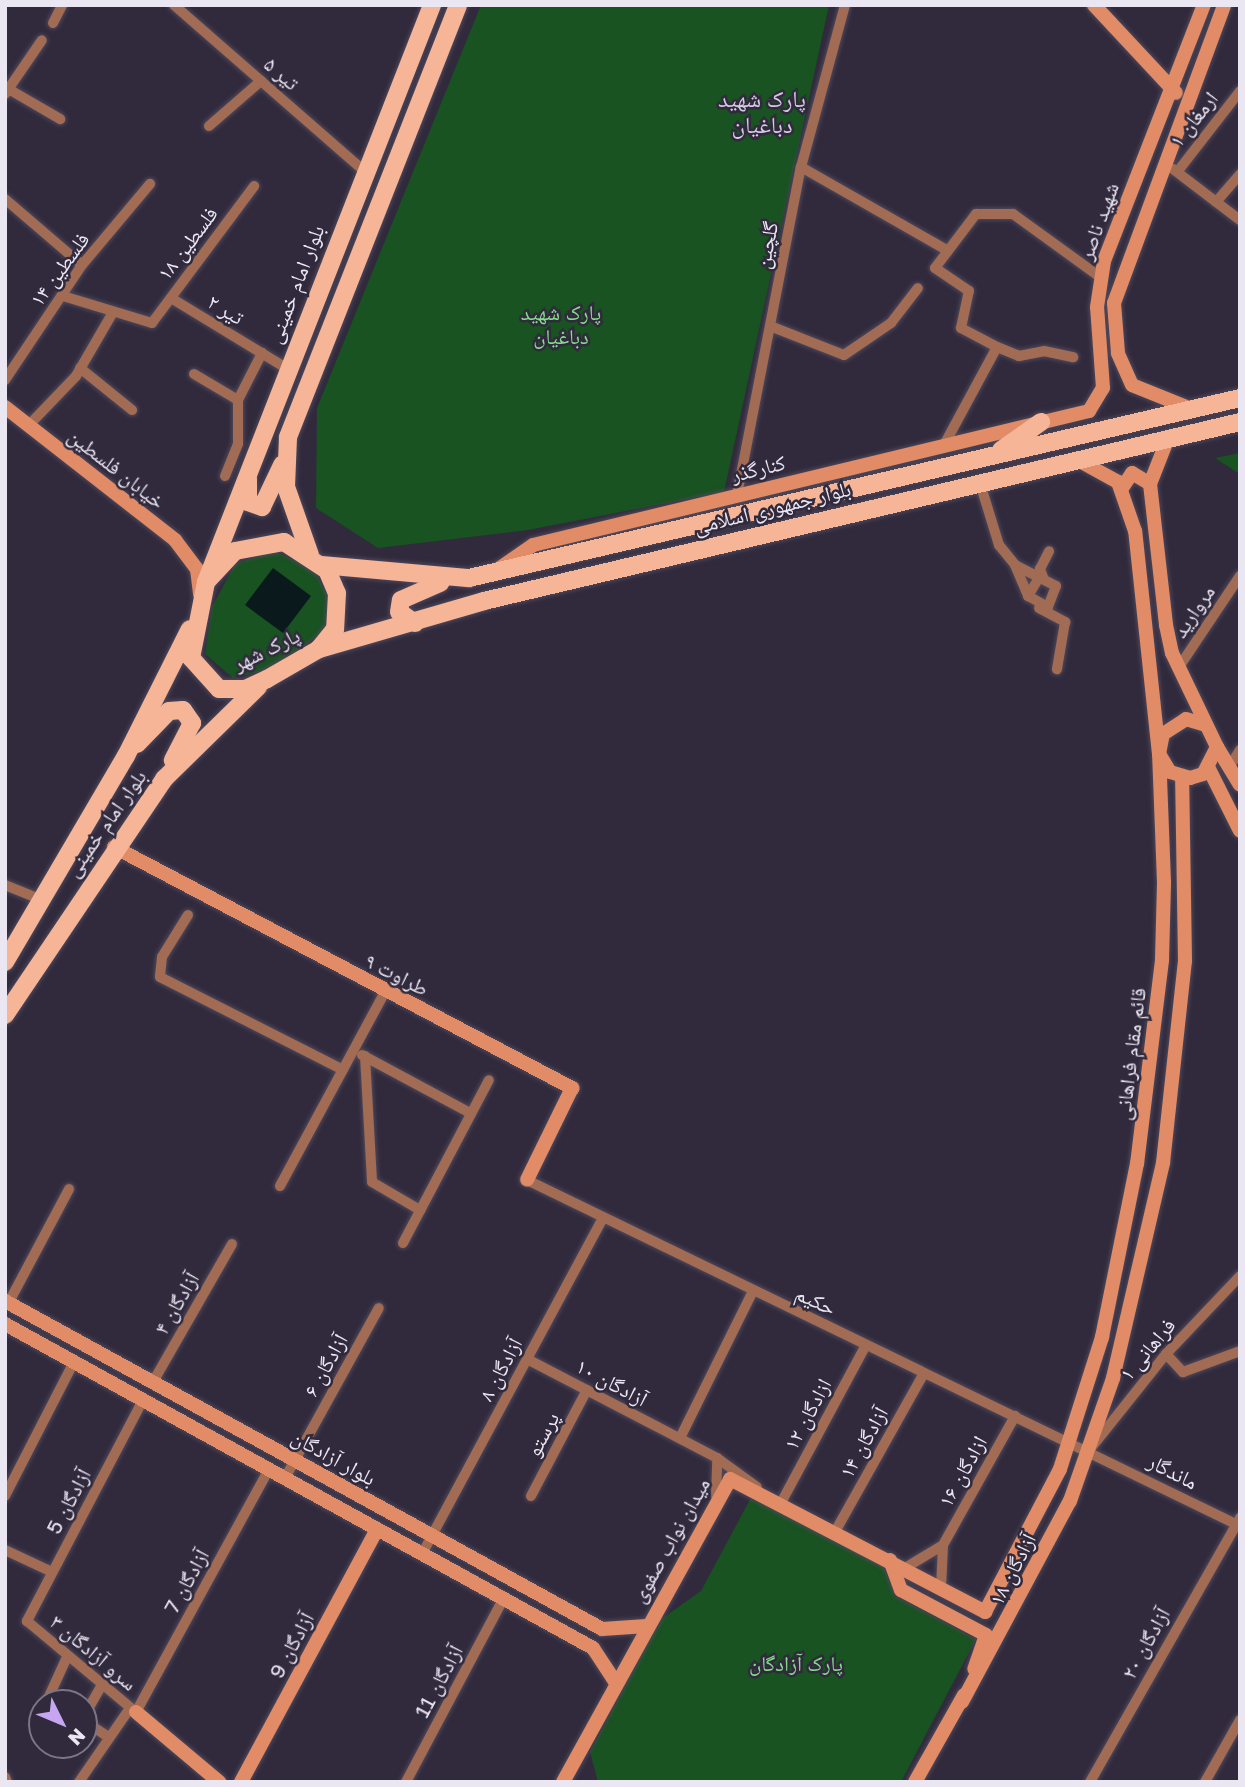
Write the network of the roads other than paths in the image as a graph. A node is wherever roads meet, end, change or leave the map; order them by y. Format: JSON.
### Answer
{"nodes":[{"id":1,"x":62,"y":5,"type":"edge"},
{"id":2,"x":174,"y":5,"type":"edge"},
{"id":3,"x":432,"y":5,"type":"edge"},
{"id":4,"x":458,"y":5,"type":"edge"},
{"id":5,"x":845,"y":5,"type":"edge"},
{"id":6,"x":1094,"y":5,"type":"edge"},
{"id":7,"x":1204,"y":5,"type":"edge"},
{"id":8,"x":1224,"y":5,"type":"edge"},
{"id":9,"x":53,"y":23,"type":"dead end"},
{"id":10,"x":42,"y":40,"type":"dead end"},
{"id":11,"x":261,"y":80,"type":"junction"},
{"id":12,"x":6,"y":90,"type":"edge"},
{"id":13,"x":1170,"y":91,"type":"junction"},
{"id":14,"x":1240,"y":91,"type":"edge"},
{"id":15,"x":1187,"y":98,"type":"junction"},
{"id":16,"x":60,"y":119,"type":"dead end"},
{"id":17,"x":208,"y":126,"type":"dead end"},
{"id":18,"x":1162,"y":165,"type":"junction"},
{"id":19,"x":801,"y":167,"type":"junction"},
{"id":20,"x":1178,"y":171,"type":"junction"},
{"id":21,"x":364,"y":172,"type":"junction"},
{"id":22,"x":1240,"y":174,"type":"edge"},
{"id":23,"x":150,"y":184,"type":"dead end"},
{"id":24,"x":254,"y":186,"type":"dead end"},
{"id":25,"x":5,"y":199,"type":"edge"},
{"id":26,"x":1216,"y":202,"type":"junction"},
{"id":27,"x":1240,"y":220,"type":"edge"},
{"id":28,"x":948,"y":251,"type":"junction"},
{"id":29,"x":82,"y":265,"type":"junction"},
{"id":30,"x":1100,"y":277,"type":"junction"},
{"id":31,"x":918,"y":288,"type":"dead end"},
{"id":32,"x":63,"y":296,"type":"junction"},
{"id":33,"x":171,"y":298,"type":"junction"},
{"id":34,"x":112,"y":314,"type":"junction"},
{"id":35,"x":770,"y":326,"type":"junction"},
{"id":36,"x":998,"y":347,"type":"junction"},
{"id":37,"x":262,"y":353,"type":"junction"},
{"id":38,"x":1073,"y":357,"type":"dead end"},
{"id":39,"x":80,"y":368,"type":"junction"},
{"id":40,"x":286,"y":368,"type":"junction"},
{"id":41,"x":194,"y":374,"type":"dead end"},
{"id":42,"x":5,"y":380,"type":"edge"},
{"id":43,"x":1240,"y":398,"type":"edge"},
{"id":44,"x":238,"y":400,"type":"junction"},
{"id":45,"x":5,"y":407,"type":"edge"},
{"id":46,"x":1189,"y":408,"type":"junction"},
{"id":47,"x":132,"y":410,"type":"dead end"},
{"id":48,"x":1041,"y":422,"type":"junction"},
{"id":49,"x":1240,"y":422,"type":"edge"},
{"id":50,"x":29,"y":425,"type":"junction"},
{"id":51,"x":1168,"y":438,"type":"junction"},
{"id":52,"x":944,"y":445,"type":"junction"},
{"id":53,"x":990,"y":457,"type":"junction"},
{"id":54,"x":1070,"y":458,"type":"junction"},
{"id":55,"x":285,"y":460,"type":"junction"},
{"id":56,"x":247,"y":468,"type":"junction"},
{"id":57,"x":225,"y":476,"type":"dead end"},
{"id":58,"x":979,"y":480,"type":"junction"},
{"id":59,"x":1150,"y":484,"type":"junction"},
{"id":60,"x":1122,"y":488,"type":"junction"},
{"id":61,"x":737,"y":495,"type":"junction"},
{"id":62,"x":1049,"y":551,"type":"dead end"},
{"id":63,"x":316,"y":560,"type":"junction"},
{"id":64,"x":1015,"y":565,"type":"junction"},
{"id":65,"x":493,"y":573,"type":"junction"},
{"id":66,"x":202,"y":576,"type":"junction"},
{"id":67,"x":1240,"y":576,"type":"edge"},
{"id":68,"x":1041,"y":578,"type":"junction"},
{"id":69,"x":450,"y":580,"type":"junction"},
{"id":70,"x":1028,"y":596,"type":"junction"},
{"id":71,"x":1039,"y":607,"type":"junction"},
{"id":72,"x":194,"y":622,"type":"junction"},
{"id":73,"x":415,"y":623,"type":"junction"},
{"id":74,"x":319,"y":649,"type":"junction"},
{"id":75,"x":1178,"y":667,"type":"junction"},
{"id":76,"x":1057,"y":668,"type":"dead end"},
{"id":77,"x":267,"y":679,"type":"junction"},
{"id":78,"x":1206,"y":725,"type":"junction"},
{"id":79,"x":1217,"y":747,"type":"junction"},
{"id":80,"x":1240,"y":750,"type":"edge"},
{"id":81,"x":1159,"y":754,"type":"junction"},
{"id":82,"x":126,"y":756,"type":"junction"},
{"id":83,"x":1230,"y":766,"type":"junction"},
{"id":84,"x":1209,"y":769,"type":"junction"},
{"id":85,"x":1182,"y":778,"type":"junction"},
{"id":86,"x":164,"y":779,"type":"junction"},
{"id":87,"x":1240,"y":785,"type":"edge"},
{"id":88,"x":1240,"y":831,"type":"edge"},
{"id":89,"x":114,"y":847,"type":"junction"},
{"id":90,"x":5,"y":885,"type":"edge"},
{"id":91,"x":42,"y":900,"type":"junction"},
{"id":92,"x":188,"y":915,"type":"dead end"},
{"id":93,"x":5,"y":962,"type":"edge"},
{"id":94,"x":386,"y":992,"type":"junction"},
{"id":95,"x":5,"y":1015,"type":"edge"},
{"id":96,"x":354,"y":1051,"type":"junction"},
{"id":97,"x":365,"y":1056,"type":"junction"},
{"id":98,"x":343,"y":1070,"type":"junction"},
{"id":99,"x":489,"y":1080,"type":"dead end"},
{"id":100,"x":470,"y":1113,"type":"junction"},
{"id":101,"x":527,"y":1180,"type":"joint"},
{"id":102,"x":280,"y":1186,"type":"dead end"},
{"id":103,"x":69,"y":1189,"type":"dead end"},
{"id":104,"x":420,"y":1210,"type":"junction"},
{"id":105,"x":602,"y":1220,"type":"junction"},
{"id":106,"x":403,"y":1243,"type":"dead end"},
{"id":107,"x":232,"y":1244,"type":"dead end"},
{"id":108,"x":1240,"y":1276,"type":"edge"},
{"id":109,"x":753,"y":1291,"type":"junction"},
{"id":110,"x":6,"y":1304,"type":"edge"},
{"id":111,"x":379,"y":1308,"type":"dead end"},
{"id":112,"x":5,"y":1324,"type":"edge"},
{"id":113,"x":866,"y":1345,"type":"junction"},
{"id":114,"x":1240,"y":1352,"type":"edge"},
{"id":115,"x":1166,"y":1354,"type":"junction"},
{"id":116,"x":527,"y":1359,"type":"junction"},
{"id":117,"x":74,"y":1362,"type":"junction"},
{"id":118,"x":924,"y":1373,"type":"junction"},
{"id":119,"x":153,"y":1382,"type":"junction"},
{"id":120,"x":587,"y":1390,"type":"junction"},
{"id":121,"x":144,"y":1400,"type":"junction"},
{"id":122,"x":1015,"y":1416,"type":"junction"},
{"id":123,"x":680,"y":1438,"type":"junction"},
{"id":124,"x":1069,"y":1442,"type":"junction"},
{"id":125,"x":1089,"y":1450,"type":"junction"},
{"id":126,"x":717,"y":1458,"type":"junction"},
{"id":127,"x":296,"y":1460,"type":"junction"},
{"id":128,"x":269,"y":1469,"type":"junction"},
{"id":129,"x":285,"y":1478,"type":"junction"},
{"id":130,"x":760,"y":1490,"type":"junction"},
{"id":131,"x":5,"y":1496,"type":"edge"},
{"id":132,"x":531,"y":1496,"type":"dead end"},
{"id":133,"x":716,"y":1496,"type":"junction"},
{"id":134,"x":782,"y":1501,"type":"junction"},
{"id":135,"x":1238,"y":1522,"type":"edge"},
{"id":136,"x":377,"y":1529,"type":"junction"},
{"id":137,"x":836,"y":1531,"type":"junction"},
{"id":138,"x":432,"y":1536,"type":"junction"},
{"id":139,"x":943,"y":1545,"type":"junction"},
{"id":140,"x":5,"y":1550,"type":"edge"},
{"id":141,"x":422,"y":1553,"type":"junction"},
{"id":142,"x":890,"y":1560,"type":"junction"},
{"id":143,"x":905,"y":1568,"type":"junction"},
{"id":144,"x":52,"y":1572,"type":"junction"},
{"id":145,"x":941,"y":1588,"type":"junction"},
{"id":146,"x":504,"y":1598,"type":"junction"},
{"id":147,"x":27,"y":1621,"type":"joint"},
{"id":148,"x":647,"y":1626,"type":"junction"},
{"id":149,"x":602,"y":1629,"type":"junction"},
{"id":150,"x":593,"y":1648,"type":"junction"},
{"id":151,"x":67,"y":1657,"type":"junction"},
{"id":152,"x":617,"y":1683,"type":"junction"},
{"id":153,"x":100,"y":1686,"type":"junction"},
{"id":154,"x":52,"y":1689,"type":"edge"},
{"id":155,"x":98,"y":1690,"type":"edge"},
{"id":156,"x":961,"y":1702,"type":"junction"},
{"id":157,"x":133,"y":1710,"type":"junction"},
{"id":158,"x":1240,"y":1720,"type":"edge"},
{"id":159,"x":98,"y":1730,"type":"edge"},
{"id":160,"x":107,"y":1736,"type":"junction"},
{"id":161,"x":920,"y":1778,"type":"edge"},
{"id":162,"x":81,"y":1781,"type":"edge"},
{"id":163,"x":219,"y":1782,"type":"edge"},
{"id":164,"x":241,"y":1782,"type":"edge"},
{"id":165,"x":406,"y":1782,"type":"edge"},
{"id":166,"x":563,"y":1782,"type":"edge"},
{"id":167,"x":1090,"y":1782,"type":"edge"},
{"id":168,"x":1205,"y":1782,"type":"edge"}],
"edges":[{"from":1,"to":9,"type":"street"},
{"from":2,"to":11,"type":"street","name":"تیر ۵"},
{"from":3,"to":21,"type":"main road","name":"بلوار امام خمینی"},
{"from":4,"to":55,"type":"main road"},
{"from":5,"to":19,"type":"street","name":"گلچین"},
{"from":6,"to":13,"type":"street"},
{"from":7,"to":13,"type":"street","name":"شهید ناصر"},
{"from":8,"to":15,"type":"street","name":"شهید ناصر"},
{"from":10,"to":12,"type":"street"},
{"from":11,"to":17,"type":"street"},
{"from":11,"to":21,"type":"street","name":"تیر ۵"},
{"from":12,"to":16,"type":"street"},
{"from":13,"to":15,"type":"street"},
{"from":13,"to":30,"type":"street","name":"شهید ناصر"},
{"from":14,"to":20,"type":"street","name":"ارمغان ۱"},
{"from":15,"to":18,"type":"street","name":"شهید ناصر"},
{"from":18,"to":20,"type":"street"},
{"from":18,"to":46,"type":"street","name":"شهید ناصر"},
{"from":19,"to":28,"type":"street"},
{"from":19,"to":35,"type":"street","name":"گلچین"},
{"from":20,"to":26,"type":"street"},
{"from":21,"to":40,"type":"main road","name":"بلوار امام خمینی"},
{"from":22,"to":26,"type":"street"},
{"from":23,"to":29,"type":"street","name":"فلسطین ۱۴"},
{"from":24,"to":33,"type":"street","name":"فلسطین ۱۸"},
{"from":25,"to":29,"type":"street"},
{"from":26,"to":27,"type":"street"},
{"from":28,"to":30,"type":"street"},
{"from":28,"to":36,"type":"street"},
{"from":29,"to":32,"type":"street","name":"فلسطین ۱۴"},
{"from":30,"to":48,"type":"street","name":"شهید ناصر"},
{"from":31,"to":35,"type":"street"},
{"from":32,"to":34,"type":"street"},
{"from":32,"to":42,"type":"street","name":"فلسطین ۱۴"},
{"from":33,"to":34,"type":"street","name":"فلسطین ۱۸"},
{"from":33,"to":37,"type":"street","name":"تیر ۲"},
{"from":34,"to":39,"type":"street"},
{"from":35,"to":61,"type":"street","name":"گلچین"},
{"from":36,"to":38,"type":"street"},
{"from":36,"to":52,"type":"street"},
{"from":37,"to":40,"type":"street","name":"تیر ۲"},
{"from":37,"to":44,"type":"street"},
{"from":39,"to":47,"type":"street"},
{"from":39,"to":50,"type":"street"},
{"from":40,"to":56,"type":"main road","name":"بلوار امام خمینی"},
{"from":41,"to":44,"type":"street"},
{"from":43,"to":46,"type":"main road","name":"بلوار جمهوری اسلامی"},
{"from":44,"to":57,"type":"street"},
{"from":45,"to":50,"type":"street","name":"خیابان فلسطین"},
{"from":46,"to":53,"type":"main road","name":"بلوار جمهوری اسلامی"},
{"from":48,"to":52,"type":"street","name":"کنارگذر"},
{"from":48,"to":53,"type":"main road"},
{"from":49,"to":51,"type":"main road","name":"بلوار جمهوری اسلامی"},
{"from":50,"to":66,"type":"street","name":"خیابان فلسطین"},
{"from":51,"to":54,"type":"main road","name":"بلوار جمهوری اسلامی"},
{"from":51,"to":59,"type":"street"},
{"from":52,"to":61,"type":"street","name":"کنارگذر"},
{"from":53,"to":65,"type":"main road","name":"بلوار جمهوری اسلامی"},
{"from":54,"to":58,"type":"main road","name":"بلوار جمهوری اسلامی"},
{"from":54,"to":60,"type":"street"},
{"from":55,"to":56,"type":"main road"},
{"from":55,"to":63,"type":"main road"},
{"from":56,"to":66,"type":"main road","name":"بلوار امام خمینی"},
{"from":58,"to":64,"type":"street"},
{"from":58,"to":73,"type":"main road","name":"بلوار جمهوری اسلامی"},
{"from":59,"to":60,"type":"street"},
{"from":59,"to":75,"type":"street"},
{"from":60,"to":81,"type":"street","name":"قائم مقام فراهانی"},
{"from":61,"to":65,"type":"street","name":"کنارگذر"},
{"from":62,"to":68,"type":"street"},
{"from":63,"to":66,"type":"main road","name":"پارک شهر"},
{"from":63,"to":69,"type":"main road","name":"بلوار جمهوری اسلامی"},
{"from":63,"to":74,"type":"main road","name":"پارک شهر"},
{"from":64,"to":68,"type":"street"},
{"from":64,"to":70,"type":"street"},
{"from":65,"to":69,"type":"main road","name":"بلوار جمهوری اسلامی"},
{"from":66,"to":72,"type":"main road","name":"پارک شهر"},
{"from":67,"to":75,"type":"street","name":"مروارید"},
{"from":68,"to":70,"type":"street"},
{"from":68,"to":71,"type":"street"},
{"from":69,"to":73,"type":"main road"},
{"from":70,"to":71,"type":"street"},
{"from":71,"to":76,"type":"street"},
{"from":72,"to":77,"type":"main road","name":"پارک شهر"},
{"from":72,"to":82,"type":"main road","name":"بلوار امام خمینی"},
{"from":73,"to":74,"type":"main road","name":"بلوار جمهوری اسلامی"},
{"from":74,"to":77,"type":"main road","name":"پارک شهر"},
{"from":75,"to":78,"type":"street"},
{"from":77,"to":86,"type":"main road","name":"بلوار امام خمینی"},
{"from":78,"to":79,"type":"street"},
{"from":78,"to":81,"type":"street"},
{"from":79,"to":83,"type":"street"},
{"from":79,"to":84,"type":"street"},
{"from":80,"to":83,"type":"street"},
{"from":81,"to":85,"type":"street"},
{"from":81,"to":124,"type":"street","name":"قائم مقام فراهانی"},
{"from":82,"to":86,"type":"main road"},
{"from":82,"to":91,"type":"main road","name":"بلوار امام خمینی"},
{"from":83,"to":87,"type":"street"},
{"from":84,"to":85,"type":"street"},
{"from":84,"to":88,"type":"street"},
{"from":85,"to":125,"type":"street","name":"قائم مقام فراهانی"},
{"from":86,"to":89,"type":"main road","name":"بلوار امام خمینی"},
{"from":89,"to":94,"type":"street","name":"طراوت ۹"},
{"from":89,"to":95,"type":"main road","name":"بلوار امام خمینی"},
{"from":90,"to":91,"type":"street"},
{"from":91,"to":93,"type":"main road","name":"بلوار امام خمینی"},
{"from":92,"to":98,"type":"street"},
{"from":94,"to":96,"type":"street"},
{"from":94,"to":101,"type":"street","name":"طراوت ۹"},
{"from":96,"to":97,"type":"street"},
{"from":96,"to":98,"type":"street"},
{"from":97,"to":100,"type":"street"},
{"from":97,"to":104,"type":"street"},
{"from":98,"to":102,"type":"street"},
{"from":99,"to":100,"type":"street"},
{"from":100,"to":104,"type":"street"},
{"from":101,"to":105,"type":"street","name":"حکیم"},
{"from":103,"to":110,"type":"street"},
{"from":104,"to":106,"type":"street"},
{"from":105,"to":109,"type":"street","name":"حکیم"},
{"from":105,"to":116,"type":"street","name":"آزادگان ۸"},
{"from":107,"to":119,"type":"street","name":"آزادگان ۴"},
{"from":108,"to":115,"type":"street","name":"فراهانی ۱"},
{"from":109,"to":113,"type":"street","name":"حکیم"},
{"from":109,"to":123,"type":"street"},
{"from":110,"to":119,"type":"street","name":"بلوار آزادگان"},
{"from":111,"to":127,"type":"street","name":"آزادگان ۶"},
{"from":112,"to":117,"type":"street","name":"بلوار آزادگان"},
{"from":113,"to":118,"type":"street","name":"حکیم"},
{"from":113,"to":134,"type":"street","name":"ازادگان ۱۲"},
{"from":114,"to":115,"type":"street"},
{"from":115,"to":125,"type":"street","name":"فراهانی ۱"},
{"from":116,"to":120,"type":"street","name":"آزادگان ۱۰"},
{"from":116,"to":138,"type":"street","name":"آزادگان ۸"},
{"from":117,"to":121,"type":"street","name":"بلوار آزادگان"},
{"from":117,"to":131,"type":"street"},
{"from":118,"to":122,"type":"street","name":"حکیم"},
{"from":118,"to":137,"type":"street","name":"آزادگان ۱۴"},
{"from":119,"to":121,"type":"street"},
{"from":119,"to":127,"type":"street","name":"بلوار آزادگان"},
{"from":120,"to":123,"type":"street","name":"آزادگان ۱۰"},
{"from":120,"to":132,"type":"street","name":"پرستو"},
{"from":121,"to":128,"type":"street","name":"بلوار آزادگان"},
{"from":121,"to":144,"type":"street","name":"آزادگان 5"},
{"from":122,"to":124,"type":"street","name":"حکیم"},
{"from":122,"to":139,"type":"street","name":"ازادگان ۱۶"},
{"from":123,"to":126,"type":"street","name":"آزادگان ۱۰"},
{"from":124,"to":125,"type":"street","name":"حکیم"},
{"from":124,"to":145,"type":"street","name":"قائم مقام فراهانی"},
{"from":125,"to":135,"type":"street","name":"ماندگار"},
{"from":125,"to":156,"type":"street","name":"آزادگان ۱۸"},
{"from":126,"to":130,"type":"street","name":"آزادگان ۱۰"},
{"from":126,"to":133,"type":"street"},
{"from":127,"to":129,"type":"street","name":"آزادگان ۶"},
{"from":127,"to":138,"type":"street","name":"بلوار آزادگان"},
{"from":128,"to":129,"type":"street","name":"بلوار آزادگان"},
{"from":128,"to":157,"type":"street","name":"آزادگان 7"},
{"from":129,"to":136,"type":"street","name":"بلوار آزادگان"},
{"from":130,"to":133,"type":"street","name":"میدان نواب صفوی"},
{"from":130,"to":134,"type":"street","name":"میدان نواب صفوی"},
{"from":133,"to":148,"type":"street","name":"میدان نواب صفوی"},
{"from":134,"to":137,"type":"street","name":"میدان نواب صفوی"},
{"from":135,"to":167,"type":"street","name":"آزادگان ۲۰"},
{"from":136,"to":141,"type":"street","name":"بلوار آزادگان"},
{"from":136,"to":164,"type":"street","name":"آزادگان 9"},
{"from":137,"to":142,"type":"street","name":"میدان نواب صفوی"},
{"from":138,"to":141,"type":"street","name":"آزادگان ۸"},
{"from":138,"to":149,"type":"street","name":"بلوار آزادگان"},
{"from":139,"to":143,"type":"street","name":"ازادگان ۱۶"},
{"from":139,"to":145,"type":"street","name":"ازادگان ۱۶"},
{"from":140,"to":144,"type":"street"},
{"from":141,"to":146,"type":"street","name":"بلوار آزادگان"},
{"from":142,"to":143,"type":"street","name":"میدان نواب صفوی"},
{"from":142,"to":156,"type":"street"},
{"from":143,"to":145,"type":"street","name":"میدان نواب صفوی"},
{"from":144,"to":147,"type":"street","name":"آزادگان 5"},
{"from":146,"to":150,"type":"street","name":"بلوار آزادگان"},
{"from":146,"to":165,"type":"street","name":"آزادگان 11"},
{"from":147,"to":151,"type":"street","name":"سرو آزادگان ۳"},
{"from":148,"to":149,"type":"street"},
{"from":148,"to":152,"type":"street","name":"میدان نواب صفوی"},
{"from":149,"to":150,"type":"street"},
{"from":150,"to":152,"type":"street","name":"بلوار آزادگان"},
{"from":151,"to":153,"type":"street","name":"سرو آزادگان ۳"},
{"from":151,"to":154,"type":"street"},
{"from":152,"to":166,"type":"street","name":"میدان نواب صفوی"},
{"from":153,"to":155,"type":"street"},
{"from":153,"to":157,"type":"street","name":"سرو آزادگان ۳"},
{"from":156,"to":161,"type":"street"},
{"from":157,"to":160,"type":"street","name":"آزادگان 7"},
{"from":157,"to":163,"type":"street"},
{"from":158,"to":168,"type":"street"},
{"from":159,"to":160,"type":"street"},
{"from":160,"to":162,"type":"street","name":"آزادگان 7"}]}
